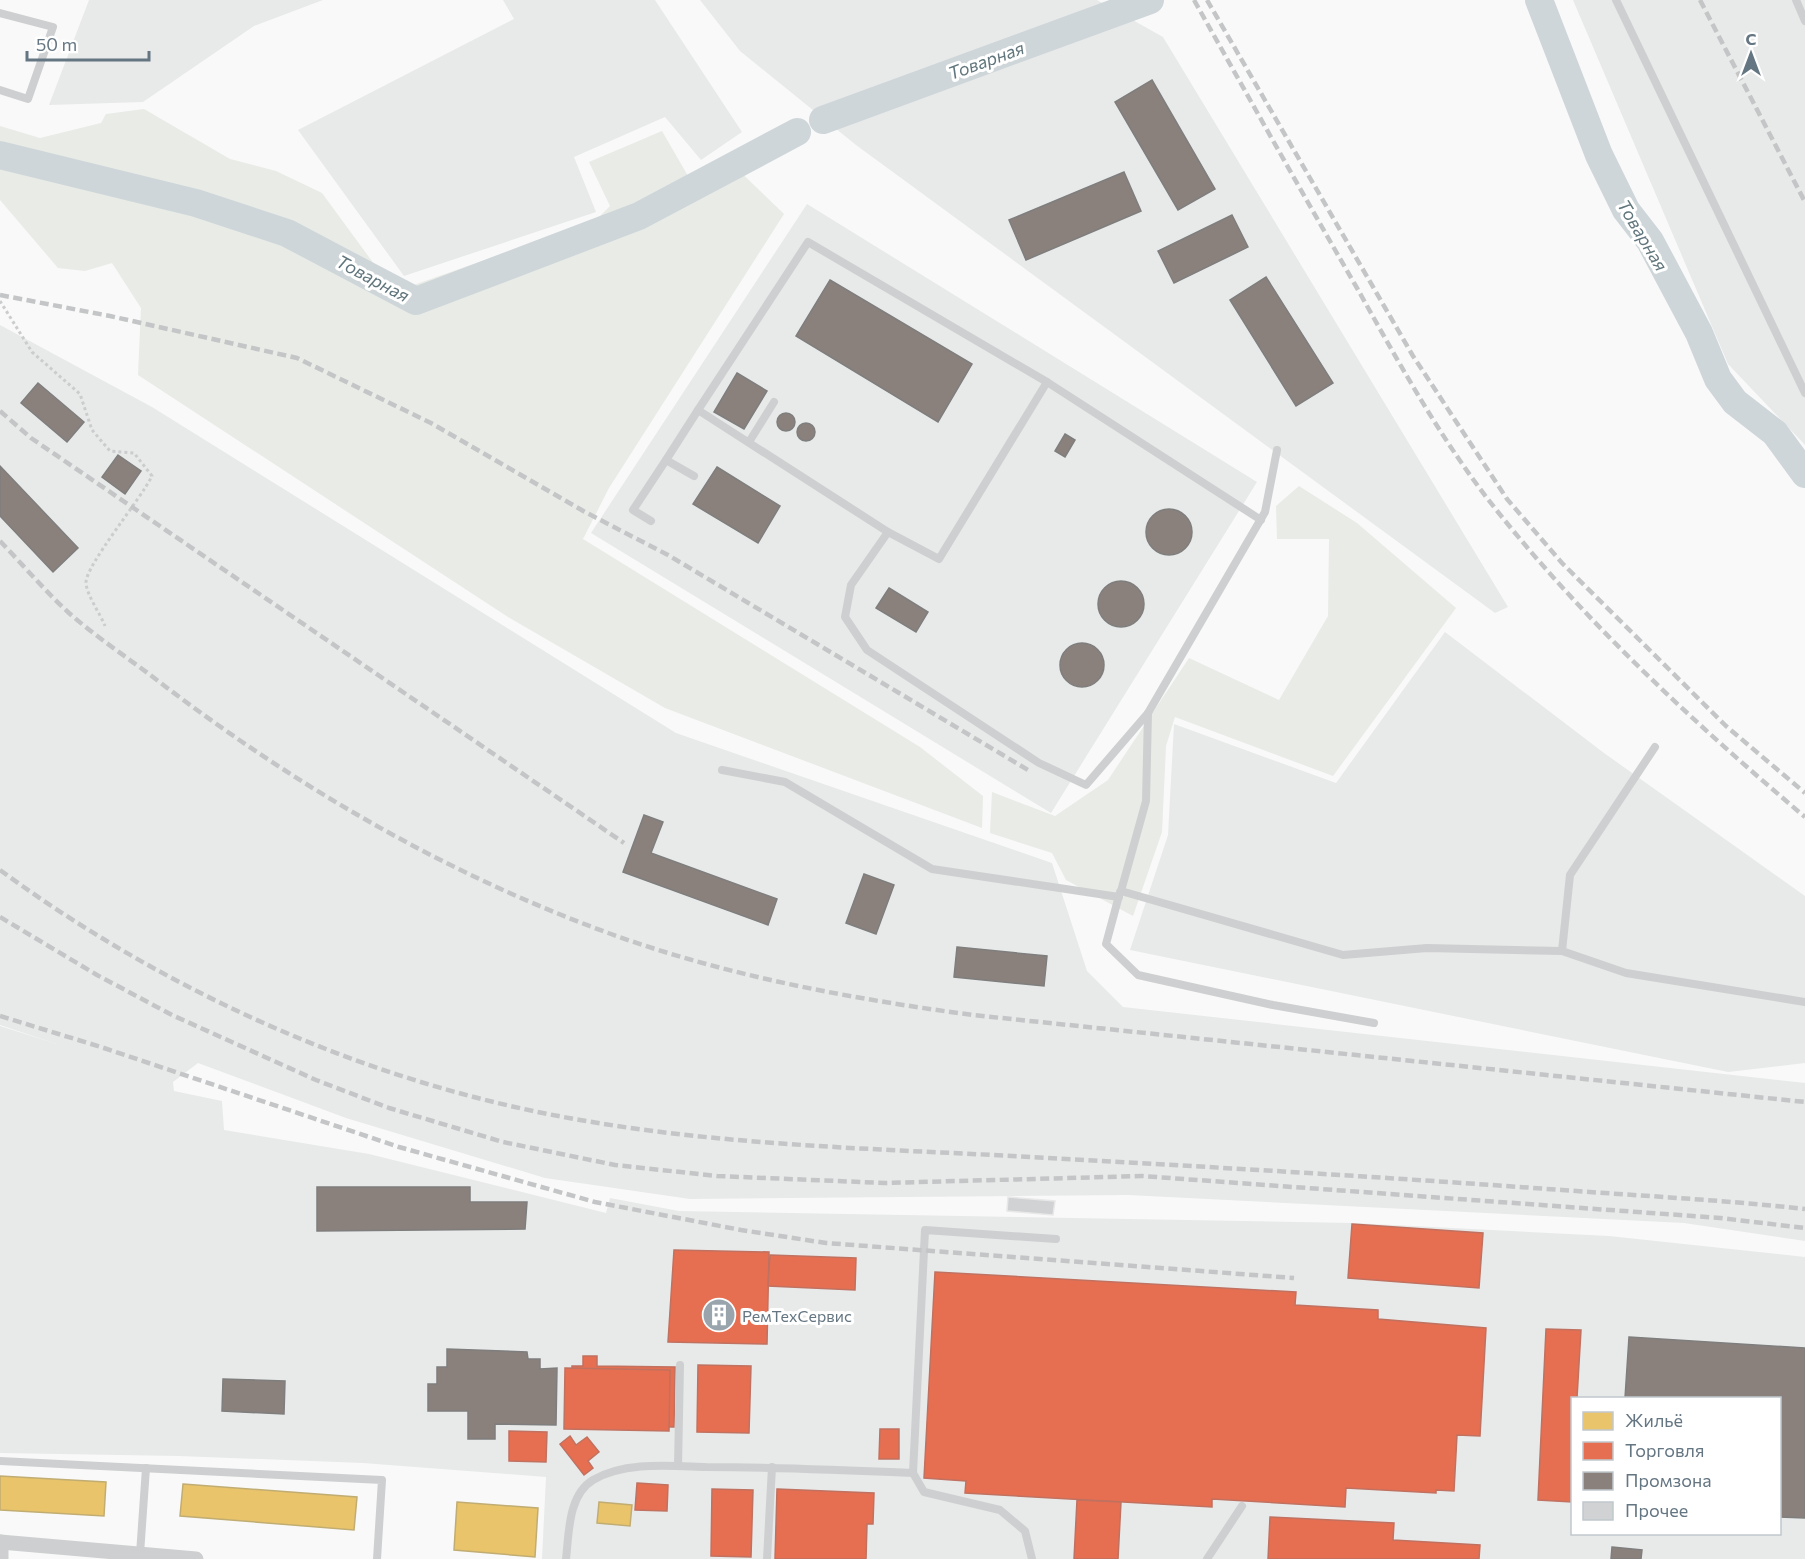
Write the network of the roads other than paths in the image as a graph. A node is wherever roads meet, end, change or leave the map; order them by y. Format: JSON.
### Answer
{"nodes":[{"id":1,"x":1616,"y":0,"type":"edge"},
{"id":2,"x":1796,"y":0,"type":"edge"},
{"id":3,"x":0,"y":13,"type":"edge"},
{"id":4,"x":1805,"y":21,"type":"edge"},
{"id":5,"x":0,"y":90,"type":"edge"},
{"id":6,"x":1047,"y":382,"type":"junction"},
{"id":7,"x":1805,"y":393,"type":"edge"},
{"id":8,"x":774,"y":402,"type":"dead end"},
{"id":9,"x":698,"y":410,"type":"junction"},
{"id":10,"x":748,"y":442,"type":"junction"},
{"id":11,"x":1276,"y":450,"type":"dead end"},
{"id":12,"x":666,"y":460,"type":"junction"},
{"id":13,"x":694,"y":476,"type":"dead end"},
{"id":14,"x":1261,"y":520,"type":"junction"},
{"id":15,"x":651,"y":521,"type":"dead end"},
{"id":16,"x":888,"y":532,"type":"junction"},
{"id":17,"x":1148,"y":712,"type":"junction"},
{"id":18,"x":1655,"y":747,"type":"dead end"},
{"id":19,"x":722,"y":770,"type":"dead end"},
{"id":20,"x":1120,"y":894,"type":"junction"},
{"id":21,"x":1562,"y":951,"type":"junction"},
{"id":22,"x":1805,"y":1002,"type":"edge"},
{"id":23,"x":1374,"y":1023,"type":"dead end"},
{"id":24,"x":1056,"y":1239,"type":"dead end"},
{"id":25,"x":680,"y":1365,"type":"dead end"},
{"id":26,"x":0,"y":1461,"type":"edge"},
{"id":27,"x":678,"y":1467,"type":"junction"},
{"id":28,"x":772,"y":1467,"type":"junction"},
{"id":29,"x":146,"y":1468,"type":"junction"},
{"id":30,"x":913,"y":1473,"type":"junction"},
{"id":31,"x":1242,"y":1506,"type":"dead end"},
{"id":32,"x":0,"y":1542,"type":"edge"},
{"id":33,"x":140,"y":1554,"type":"junction"},
{"id":34,"x":1,"y":1559,"type":"edge"},
{"id":35,"x":196,"y":1559,"type":"edge"},
{"id":36,"x":377,"y":1559,"type":"edge"},
{"id":37,"x":566,"y":1559,"type":"edge"},
{"id":38,"x":766,"y":1559,"type":"edge"},
{"id":39,"x":1032,"y":1559,"type":"edge"},
{"id":40,"x":1207,"y":1559,"type":"edge"}],
"edges":[{"from":1,"to":7,"type":"lane"},
{"from":2,"to":4,"type":"lane"},
{"from":3,"to":5,"type":"lane"},
{"from":6,"to":9,"type":"lane"},
{"from":6,"to":14,"type":"lane"},
{"from":6,"to":16,"type":"lane"},
{"from":8,"to":10,"type":"lane"},
{"from":9,"to":10,"type":"lane"},
{"from":9,"to":12,"type":"lane"},
{"from":10,"to":16,"type":"lane"},
{"from":11,"to":14,"type":"lane"},
{"from":12,"to":13,"type":"lane"},
{"from":12,"to":15,"type":"lane"},
{"from":14,"to":17,"type":"lane"},
{"from":16,"to":17,"type":"lane"},
{"from":17,"to":20,"type":"lane"},
{"from":18,"to":21,"type":"lane"},
{"from":19,"to":20,"type":"lane"},
{"from":20,"to":21,"type":"lane"},
{"from":20,"to":23,"type":"lane"},
{"from":21,"to":22,"type":"lane"},
{"from":24,"to":30,"type":"lane"},
{"from":25,"to":27,"type":"lane"},
{"from":26,"to":29,"type":"lane"},
{"from":27,"to":28,"type":"lane"},
{"from":27,"to":37,"type":"lane"},
{"from":28,"to":30,"type":"lane"},
{"from":28,"to":38,"type":"lane"},
{"from":29,"to":33,"type":"lane"},
{"from":29,"to":36,"type":"lane"},
{"from":30,"to":39,"type":"lane"},
{"from":31,"to":40,"type":"lane"},
{"from":32,"to":33,"type":"street"},
{"from":32,"to":34,"type":"street"},
{"from":33,"to":35,"type":"street"}]}
